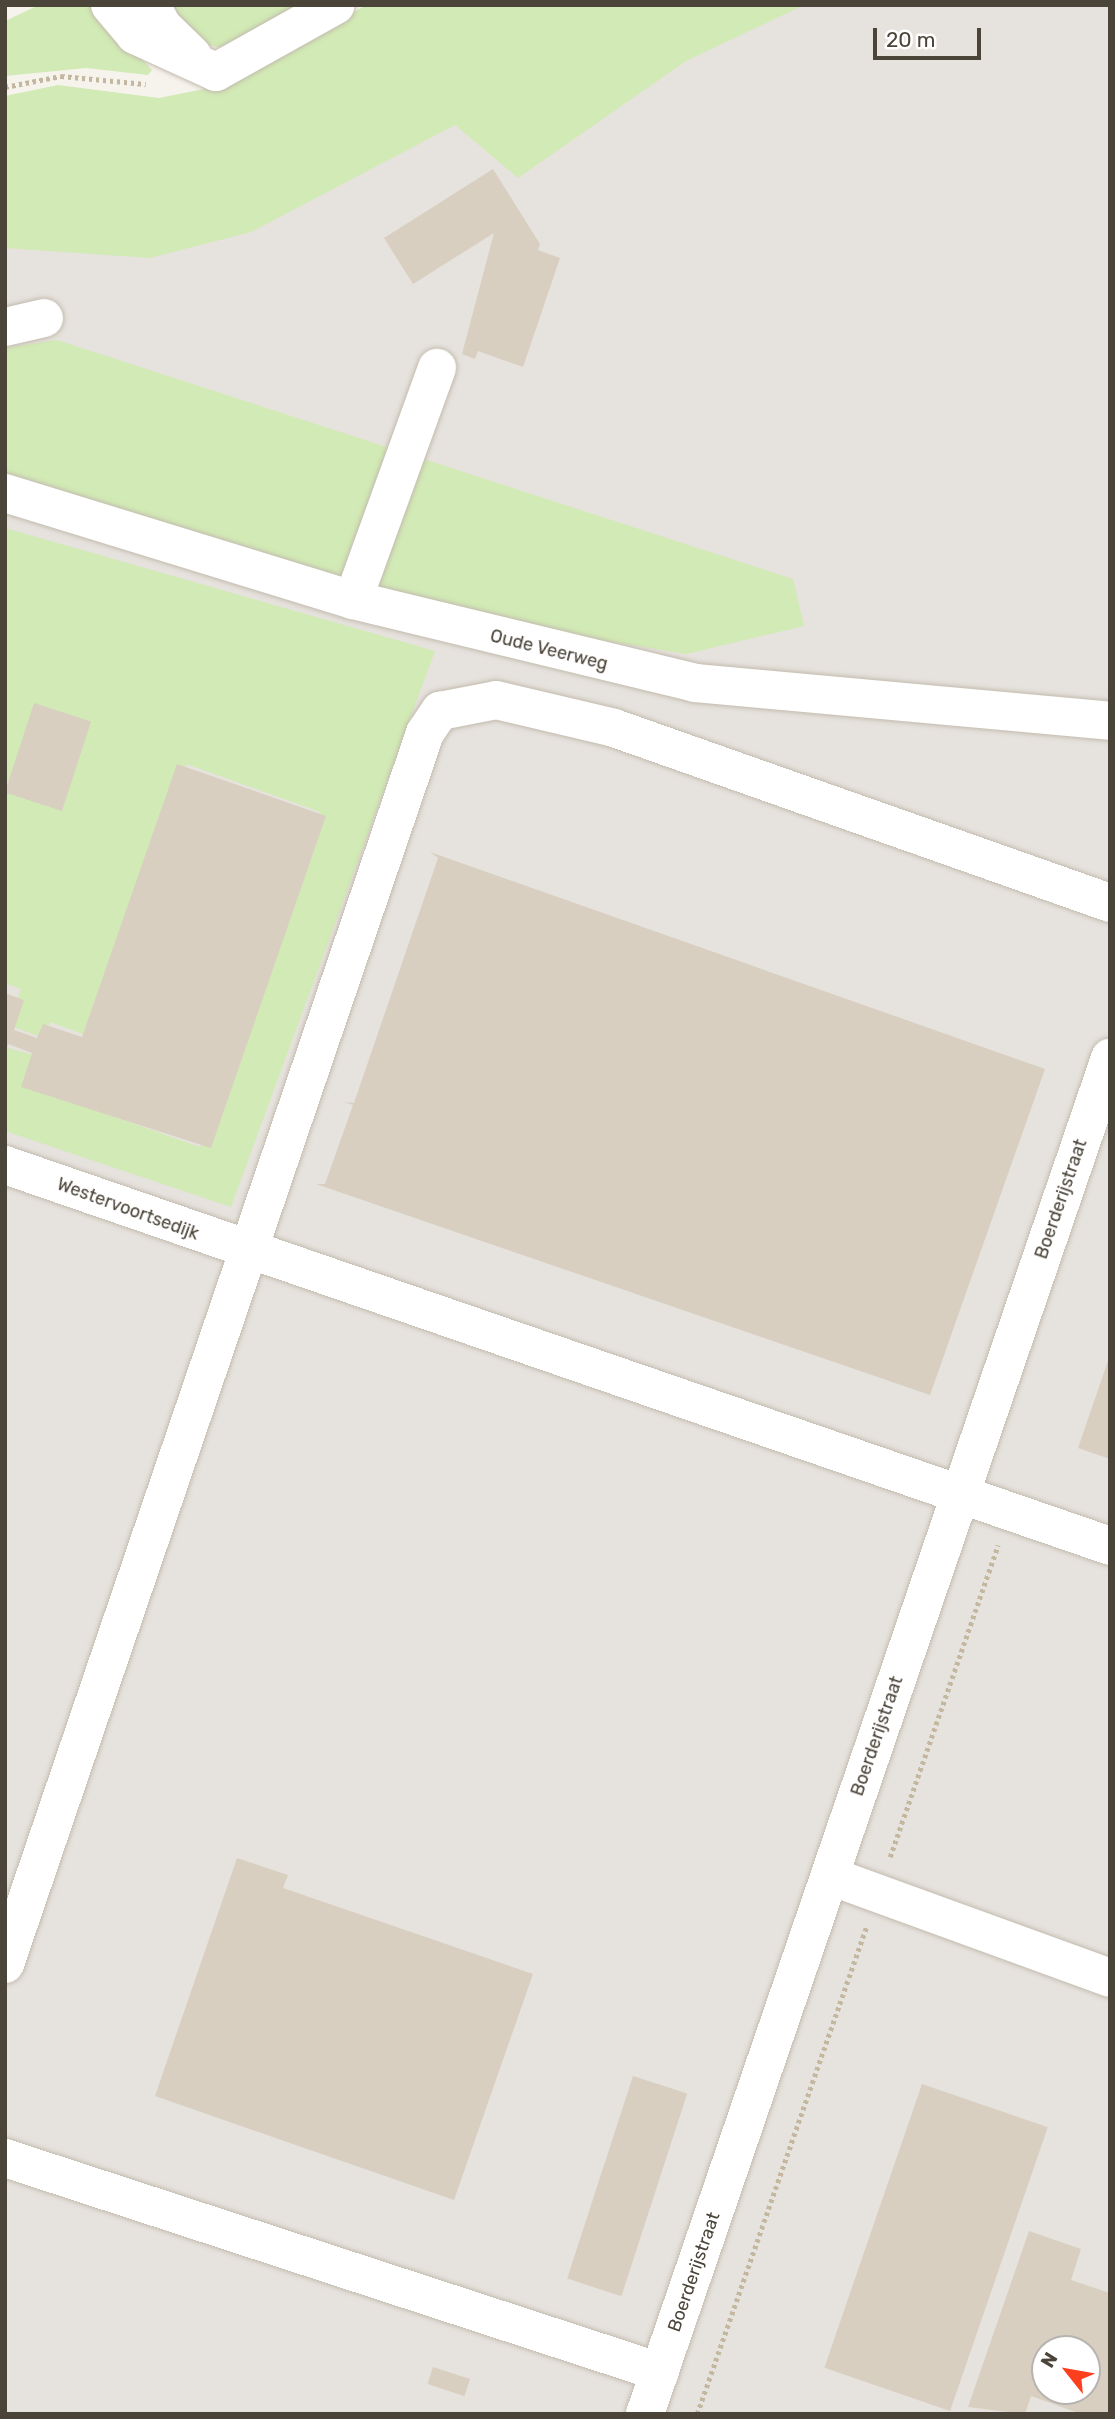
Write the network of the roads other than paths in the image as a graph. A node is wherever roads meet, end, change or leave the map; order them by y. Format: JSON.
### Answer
{"nodes":[{"id":1,"x":110,"y":5,"type":"edge"},
{"id":2,"x":151,"y":5,"type":"edge"},
{"id":3,"x":336,"y":5,"type":"edge"},
{"id":4,"x":216,"y":72,"type":"junction"},
{"id":5,"x":44,"y":318,"type":"dead end"},
{"id":6,"x":5,"y":327,"type":"edge"},
{"id":7,"x":437,"y":368,"type":"dead end"},
{"id":8,"x":5,"y":493,"type":"edge"},
{"id":9,"x":353,"y":600,"type":"junction"},
{"id":10,"x":1110,"y":721,"type":"edge"},
{"id":11,"x":1110,"y":903,"type":"edge"},
{"id":12,"x":1109,"y":1063,"type":"edge"},
{"id":13,"x":5,"y":1165,"type":"edge"},
{"id":14,"x":250,"y":1253,"type":"junction"},
{"id":15,"x":959,"y":1494,"type":"junction"},
{"id":16,"x":1110,"y":1546,"type":"edge"},
{"id":17,"x":830,"y":1876,"type":"junction"},
{"id":18,"x":5,"y":1964,"type":"edge"},
{"id":19,"x":1110,"y":1978,"type":"edge"},
{"id":20,"x":5,"y":2158,"type":"edge"},
{"id":21,"x":660,"y":2372,"type":"junction"},
{"id":22,"x":645,"y":2414,"type":"edge"}],
"edges":[{"from":1,"to":4,"type":"street"},
{"from":2,"to":4,"type":"street"},
{"from":3,"to":4,"type":"street"},
{"from":5,"to":6,"type":"street"},
{"from":7,"to":9,"type":"street"},
{"from":8,"to":9,"type":"street","name":"Oude Veerweg"},
{"from":9,"to":10,"type":"street","name":"Oude Veerweg"},
{"from":11,"to":14,"type":"street"},
{"from":12,"to":15,"type":"street","name":"Boerderijstraat"},
{"from":13,"to":14,"type":"street","name":"Westervoortsedijk"},
{"from":14,"to":15,"type":"street","name":"Westervoortsedijk"},
{"from":14,"to":18,"type":"street"},
{"from":15,"to":16,"type":"street","name":"Westervoortsedijk"},
{"from":15,"to":17,"type":"street","name":"Boerderijstraat"},
{"from":17,"to":19,"type":"street"},
{"from":17,"to":21,"type":"street","name":"Boerderijstraat"},
{"from":20,"to":21,"type":"street"},
{"from":21,"to":22,"type":"street","name":"Boerderijstraat"}]}
